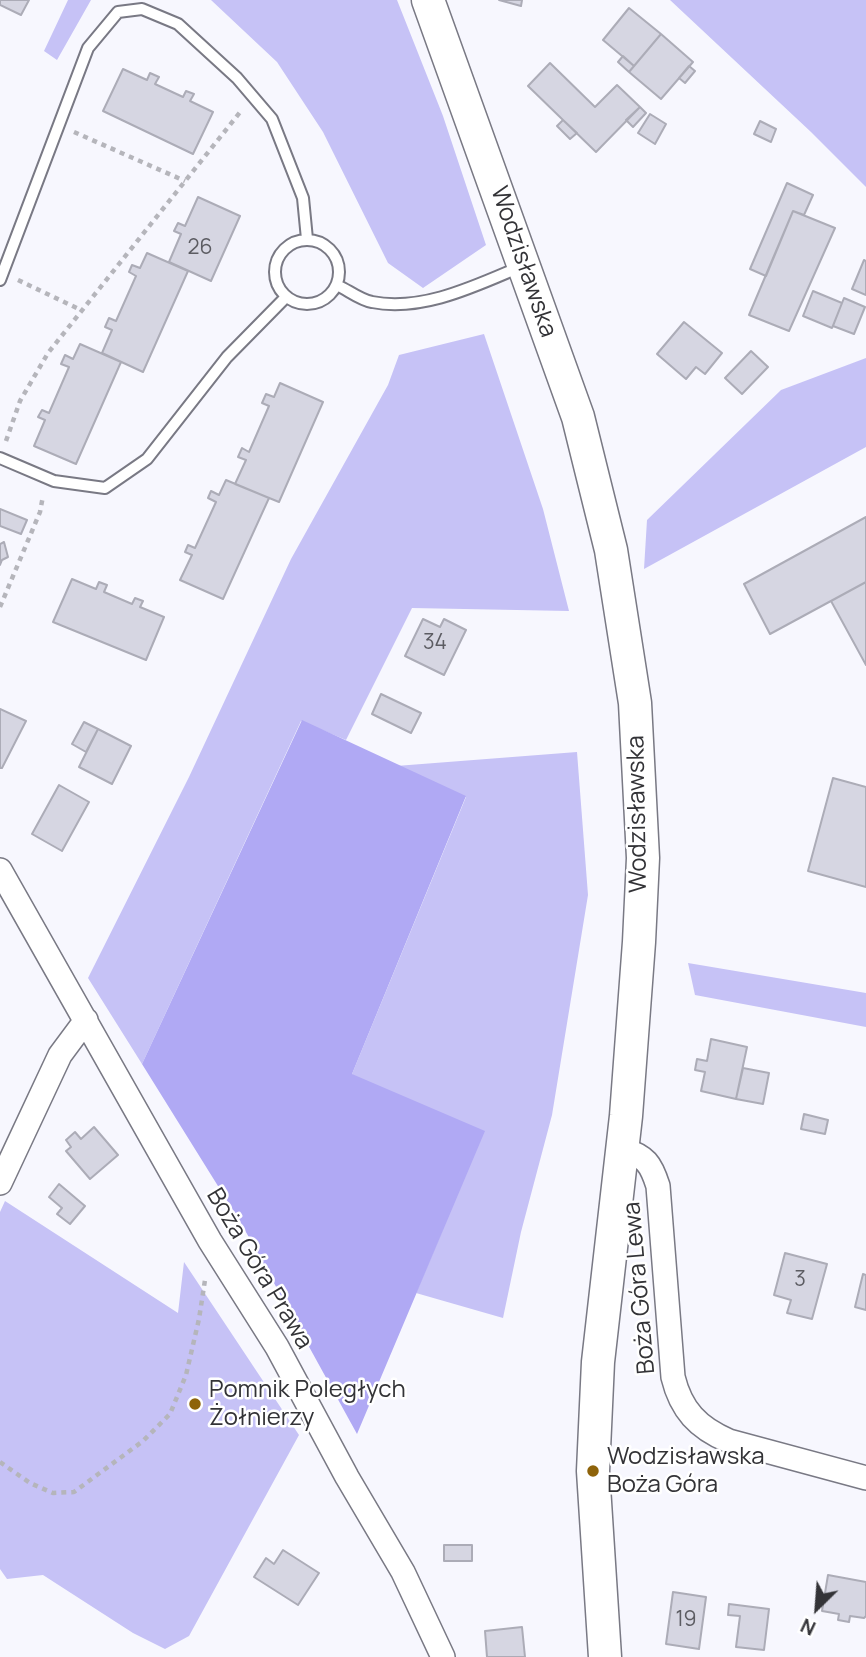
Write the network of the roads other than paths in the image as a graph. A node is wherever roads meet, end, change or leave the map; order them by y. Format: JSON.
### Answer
{"nodes":[{"id":1,"x":428,"y":0,"type":"edge"},
{"id":2,"x":307,"y":239,"type":"junction"},
{"id":3,"x":523,"y":266,"type":"junction"},
{"id":4,"x":1,"y":277,"type":"edge"},
{"id":5,"x":337,"y":285,"type":"junction"},
{"id":6,"x":286,"y":297,"type":"junction"},
{"id":7,"x":0,"y":458,"type":"edge"},
{"id":8,"x":0,"y":870,"type":"edge"},
{"id":9,"x":86,"y":1020,"type":"junction"},
{"id":10,"x":622,"y":1149,"type":"junction"},
{"id":11,"x":0,"y":1183,"type":"edge"},
{"id":12,"x":866,"y":1478,"type":"edge"},
{"id":13,"x":443,"y":1657,"type":"edge"},
{"id":14,"x":605,"y":1657,"type":"edge"}],
"edges":[{"from":1,"to":3,"type":"main road","name":"Wodzisławska"},
{"from":2,"to":4,"type":"lane"},
{"from":2,"to":5,"type":"lane"},
{"from":2,"to":6,"type":"lane"},
{"from":3,"to":5,"type":"lane"},
{"from":3,"to":10,"type":"main road","name":"Wodzisławska"},
{"from":5,"to":6,"type":"lane"},
{"from":6,"to":7,"type":"lane"},
{"from":8,"to":9,"type":"street","name":"Boża Góra Prawa"},
{"from":9,"to":11,"type":"street"},
{"from":9,"to":13,"type":"street","name":"Boża Góra Prawa"},
{"from":10,"to":12,"type":"street","name":"Boża Góra Lewa"},
{"from":10,"to":14,"type":"main road","name":"Wodzisławska"}]}
